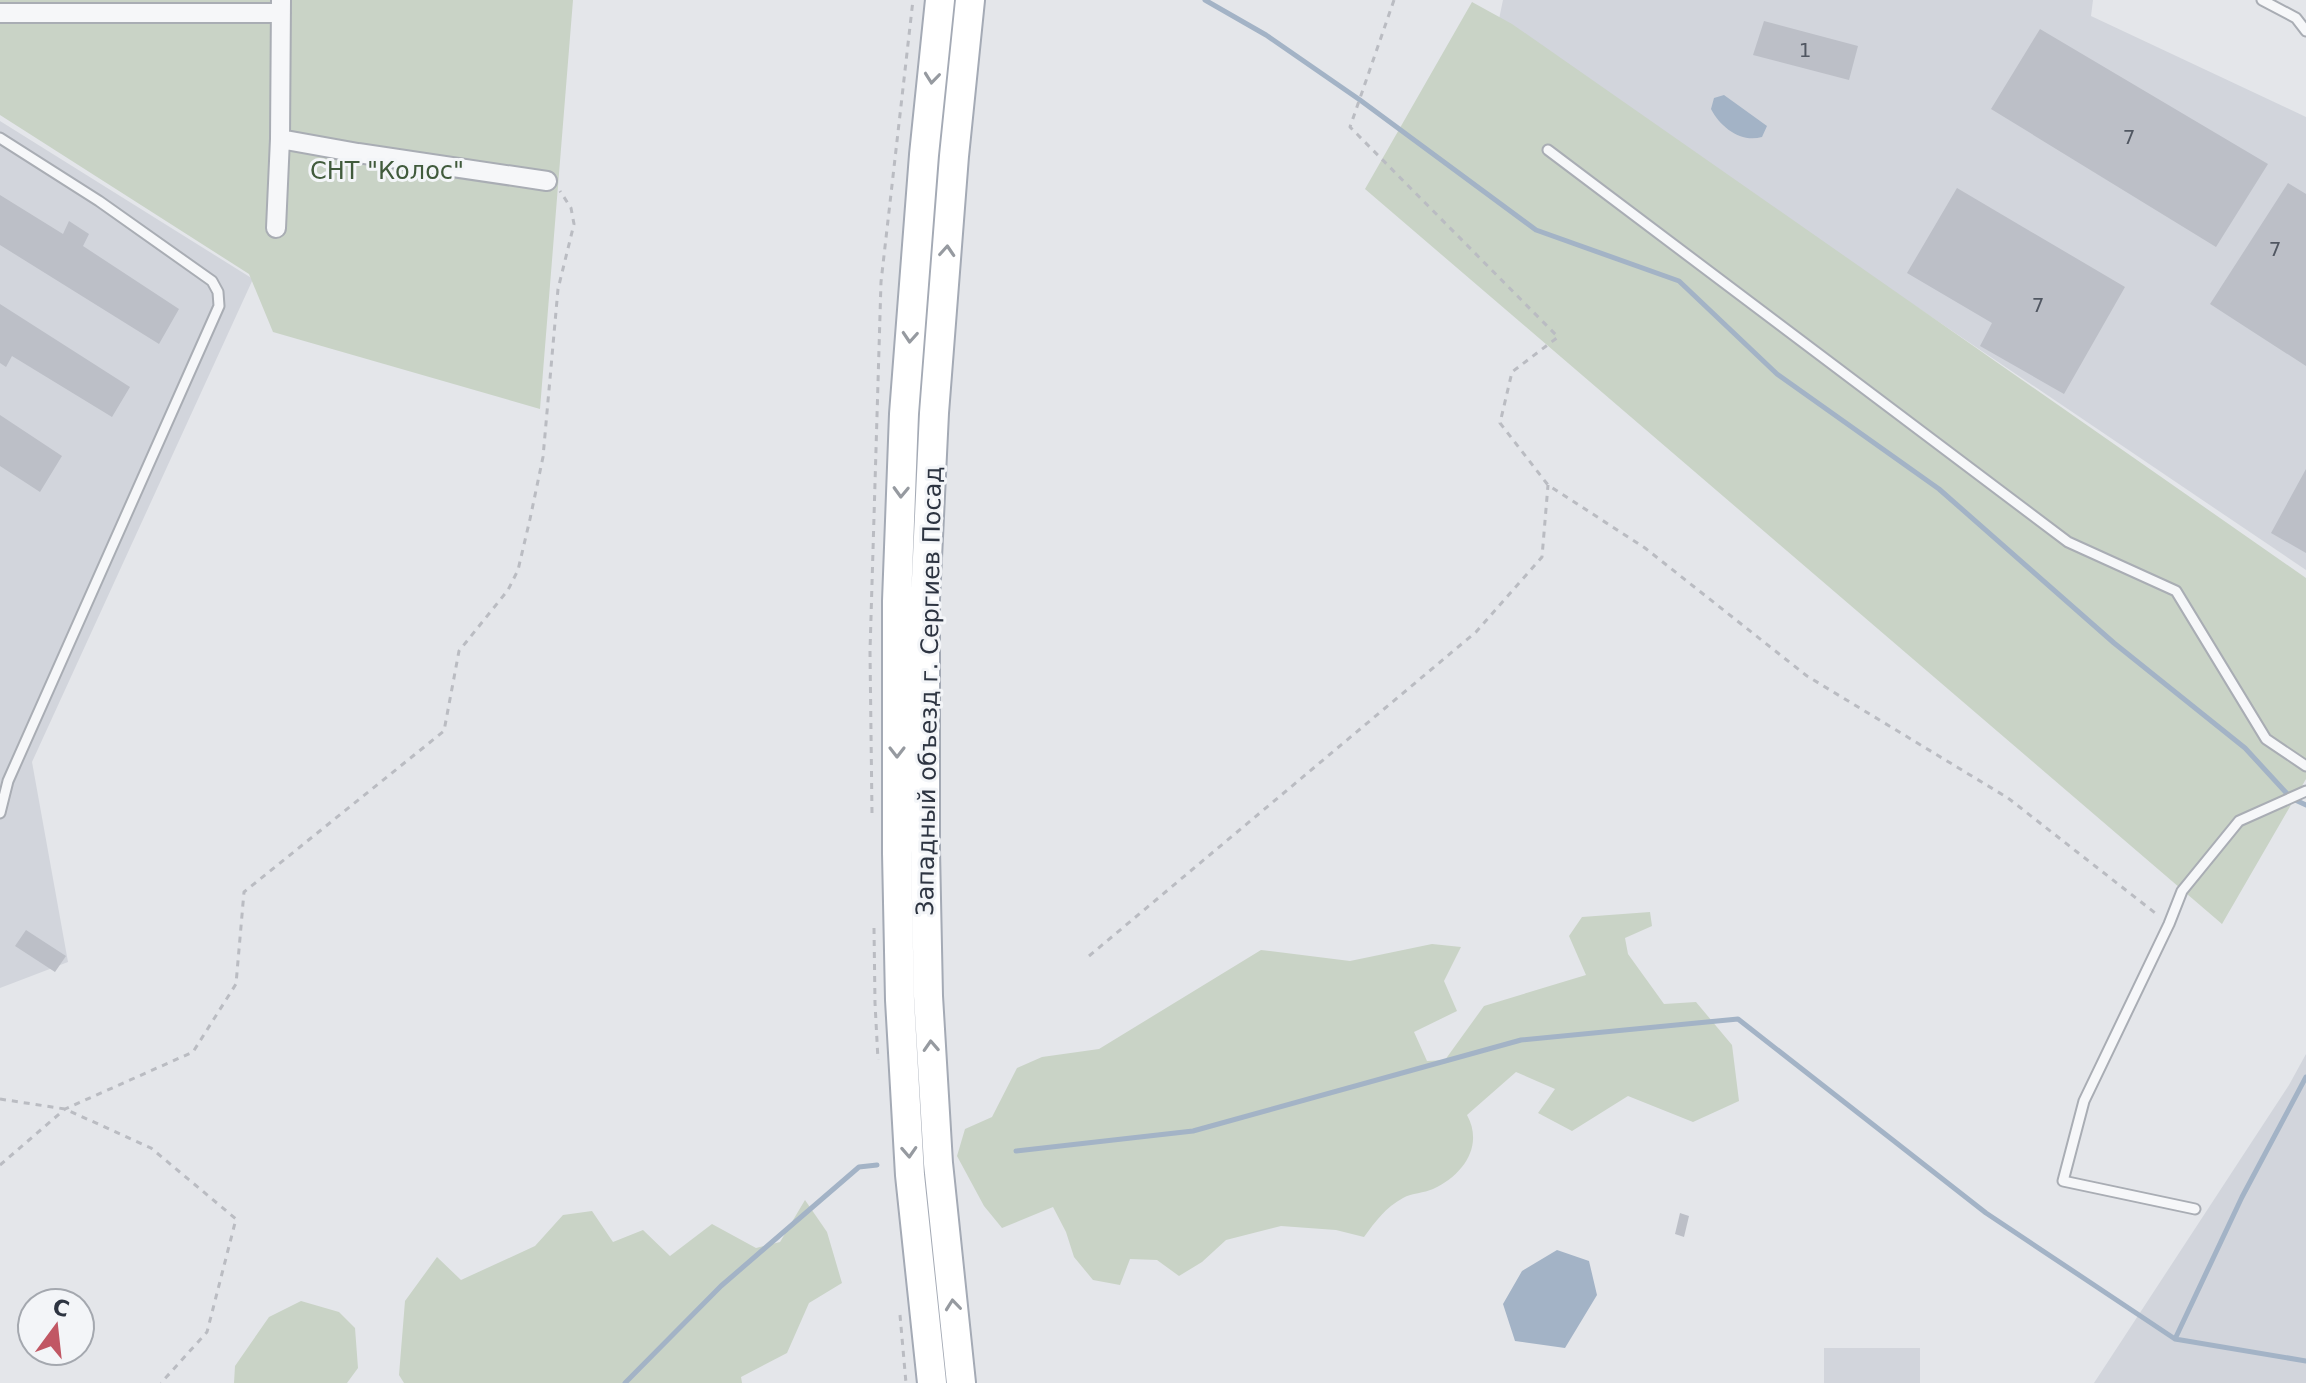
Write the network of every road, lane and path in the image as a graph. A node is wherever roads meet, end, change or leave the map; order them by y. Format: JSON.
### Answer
{"nodes":[{"id":1,"x":940,"y":0,"type":"edge"},
{"id":2,"x":970,"y":0,"type":"edge"},
{"id":3,"x":1394,"y":0,"type":"edge"},
{"id":4,"x":2262,"y":0,"type":"edge"},
{"id":5,"x":2272,"y":3,"type":"edge"},
{"id":6,"x":281,"y":6,"type":"edge"},
{"id":7,"x":0,"y":13,"type":"edge"},
{"id":8,"x":2306,"y":31,"type":"edge"},
{"id":9,"x":0,"y":138,"type":"edge"},
{"id":10,"x":280,"y":139,"type":"junction"},
{"id":11,"x":1548,"y":150,"type":"dead end"},
{"id":12,"x":547,"y":181,"type":"joint"},
{"id":13,"x":276,"y":228,"type":"dead end"},
{"id":14,"x":1548,"y":485,"type":"junction"},
{"id":15,"x":2306,"y":766,"type":"edge"},
{"id":16,"x":2306,"y":791,"type":"edge"},
{"id":17,"x":0,"y":813,"type":"edge"},
{"id":18,"x":2169,"y":924,"type":"junction"},
{"id":19,"x":1089,"y":956,"type":"dead end"},
{"id":20,"x":0,"y":1099,"type":"edge"},
{"id":21,"x":65,"y":1109,"type":"junction"},
{"id":22,"x":0,"y":1165,"type":"edge"},
{"id":23,"x":2195,"y":1209,"type":"dead end"},
{"id":24,"x":161,"y":1383,"type":"edge"},
{"id":25,"x":932,"y":1383,"type":"edge"},
{"id":26,"x":961,"y":1383,"type":"edge"}],
"edges":[{"from":1,"to":25,"type":"main road","name":"Западный объезд г. Сергиев Посад","one_way":true},
{"from":26,"to":2,"type":"main road","name":"Западный объезд г. Сергиев Посад","one_way":true},
{"from":3,"to":14,"type":"path"},
{"from":4,"to":5,"type":"lane"},
{"from":5,"to":8,"type":"lane"},
{"from":6,"to":7,"type":"street"},
{"from":6,"to":10,"type":"street"},
{"from":9,"to":17,"type":"lane"},
{"from":10,"to":12,"type":"street"},
{"from":10,"to":13,"type":"street"},
{"from":11,"to":15,"type":"lane"},
{"from":12,"to":21,"type":"path"},
{"from":14,"to":18,"type":"path"},
{"from":14,"to":19,"type":"path"},
{"from":16,"to":18,"type":"lane"},
{"from":18,"to":23,"type":"lane"},
{"from":20,"to":21,"type":"path"},
{"from":21,"to":22,"type":"path"},
{"from":21,"to":24,"type":"path"}]}
